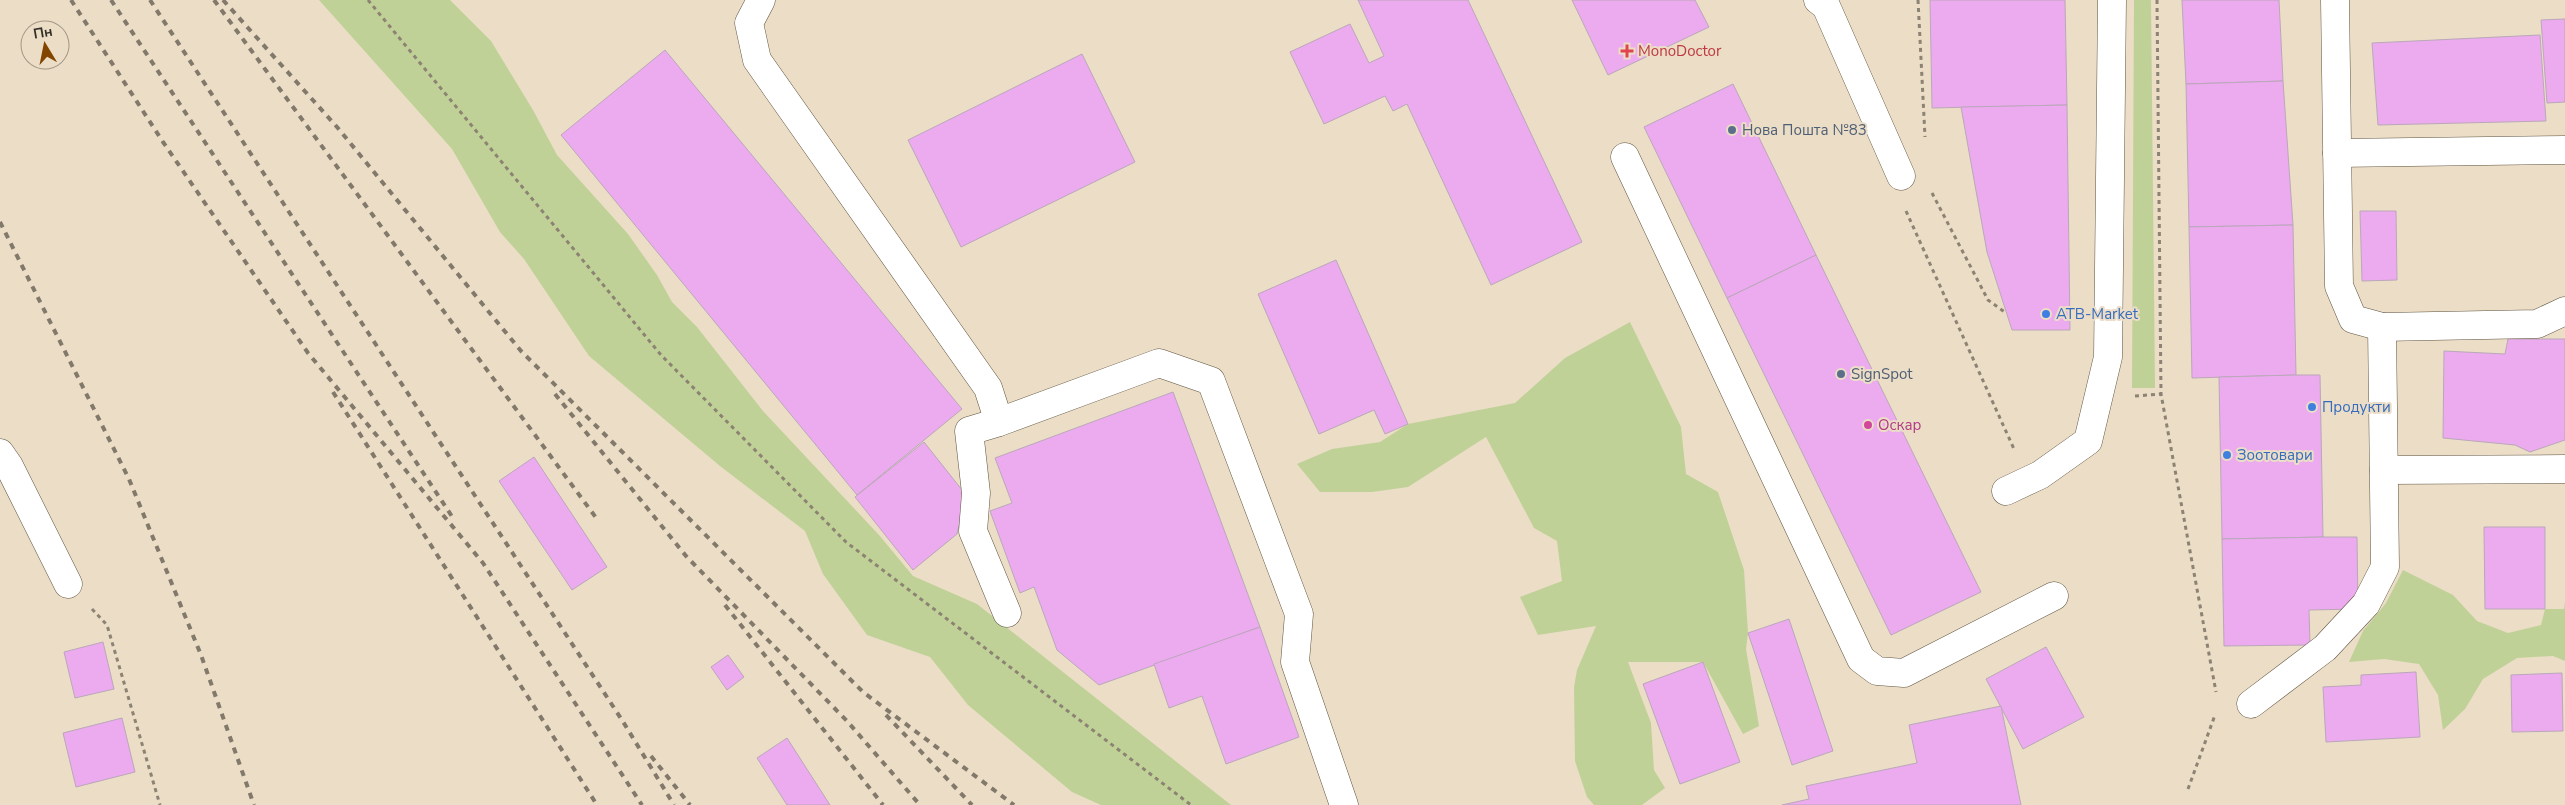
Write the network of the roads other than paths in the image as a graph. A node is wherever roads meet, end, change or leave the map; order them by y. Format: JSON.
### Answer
{"nodes":[{"id":1,"x":761,"y":0,"type":"edge"},
{"id":2,"x":1818,"y":0,"type":"edge"},
{"id":3,"x":2112,"y":0,"type":"edge"},
{"id":4,"x":2335,"y":0,"type":"edge"},
{"id":5,"x":2565,"y":150,"type":"edge"},
{"id":6,"x":2337,"y":153,"type":"junction"},
{"id":7,"x":1625,"y":157,"type":"dead end"},
{"id":8,"x":1901,"y":176,"type":"dead end"},
{"id":9,"x":2565,"y":311,"type":"edge"},
{"id":10,"x":2382,"y":327,"type":"junction"},
{"id":11,"x":999,"y":422,"type":"junction"},
{"id":12,"x":0,"y":454,"type":"edge"},
{"id":13,"x":2565,"y":469,"type":"edge"},
{"id":14,"x":2384,"y":470,"type":"junction"},
{"id":15,"x":2006,"y":491,"type":"dead end"},
{"id":16,"x":68,"y":584,"type":"road end"},
{"id":17,"x":2054,"y":596,"type":"dead end"},
{"id":18,"x":1007,"y":613,"type":"dead end"},
{"id":19,"x":2251,"y":704,"type":"dead end"},
{"id":20,"x":1344,"y":805,"type":"edge"}],
"edges":[{"from":1,"to":11,"type":"street"},
{"from":2,"to":8,"type":"street"},
{"from":3,"to":15,"type":"street"},
{"from":4,"to":6,"type":"street"},
{"from":5,"to":6,"type":"street"},
{"from":6,"to":10,"type":"street"},
{"from":7,"to":17,"type":"street"},
{"from":9,"to":10,"type":"street"},
{"from":10,"to":14,"type":"street"},
{"from":11,"to":18,"type":"street"},
{"from":11,"to":20,"type":"street"},
{"from":12,"to":16,"type":"street"},
{"from":13,"to":14,"type":"street"},
{"from":14,"to":19,"type":"street"}]}
